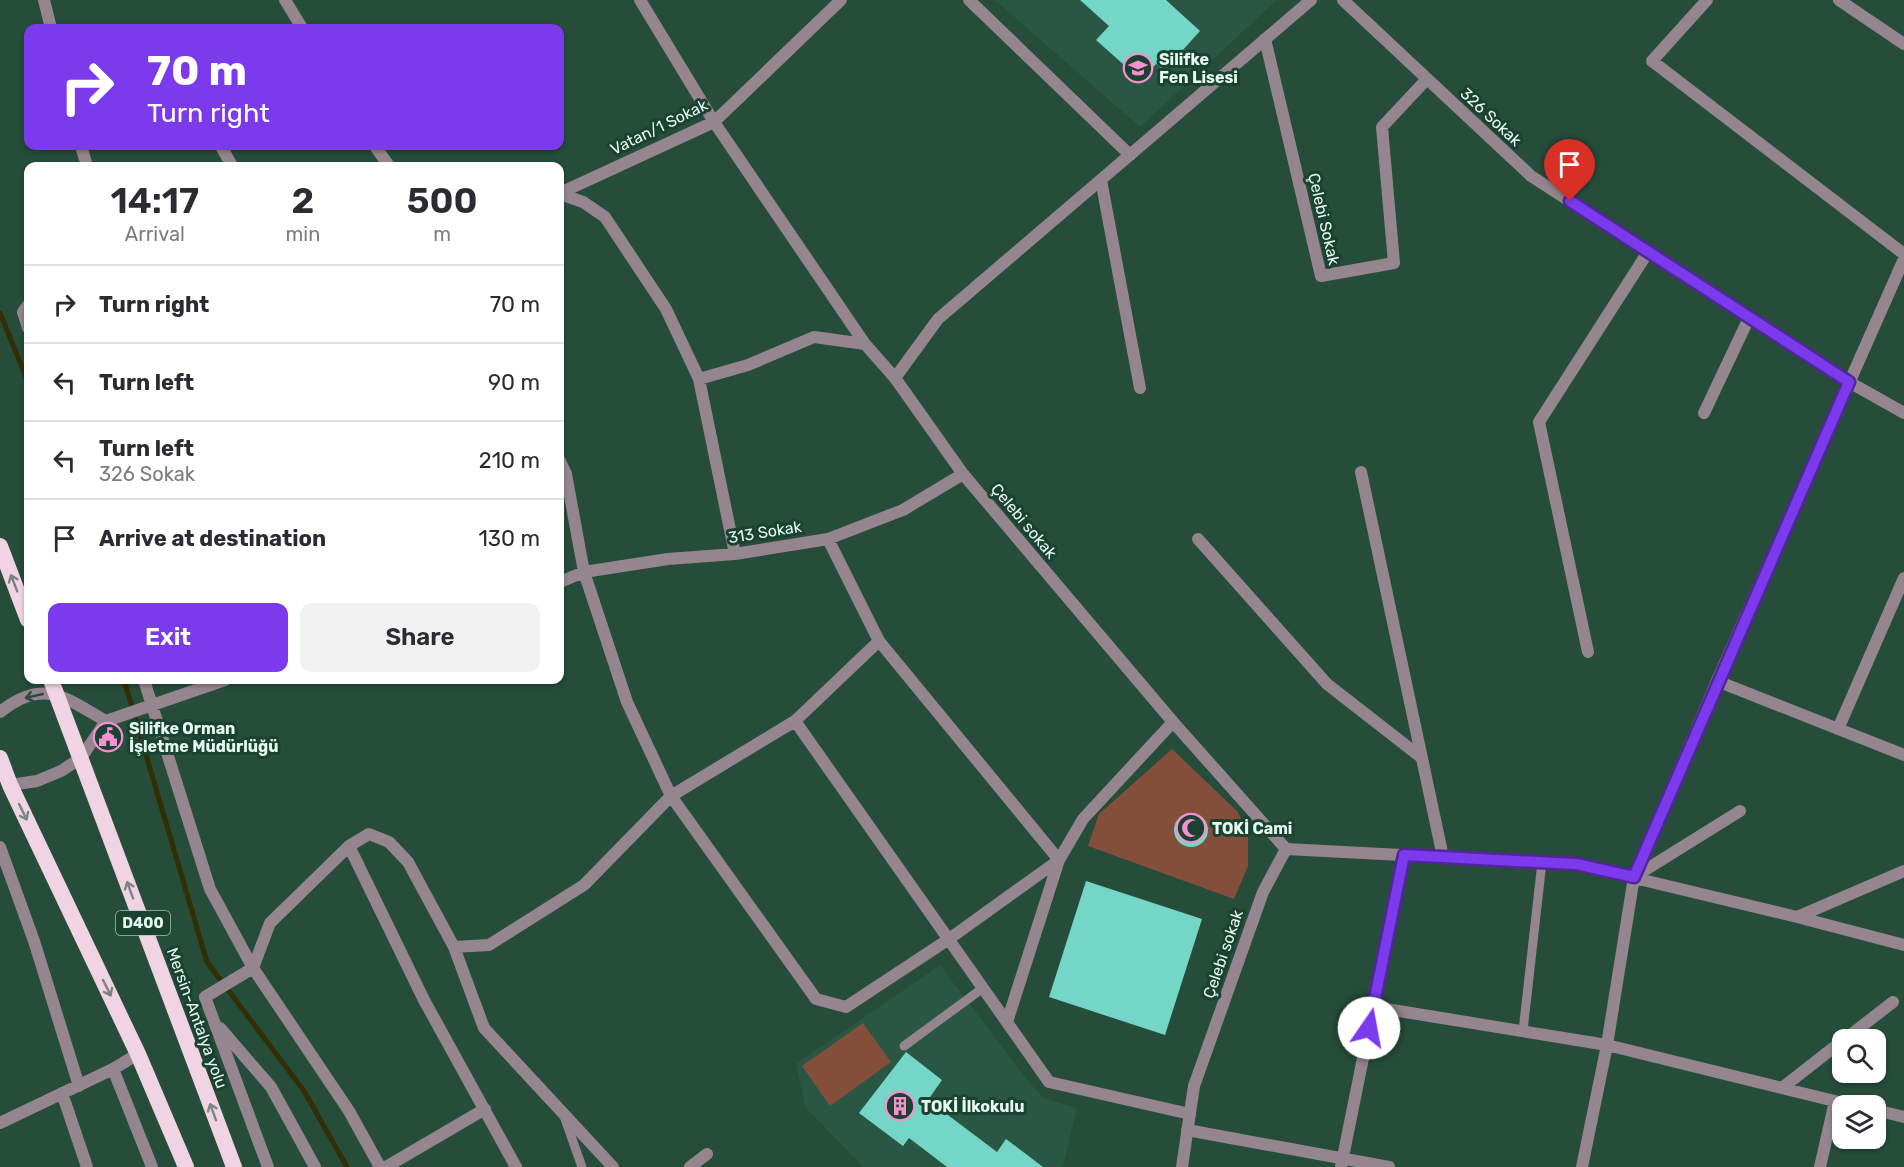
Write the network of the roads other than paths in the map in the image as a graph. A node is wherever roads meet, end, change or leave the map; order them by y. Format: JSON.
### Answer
{"nodes":[{"id":1,"x":44,"y":0,"type":"edge"},
{"id":2,"x":285,"y":0,"type":"edge"},
{"id":3,"x":640,"y":0,"type":"edge"},
{"id":4,"x":841,"y":0,"type":"edge"},
{"id":5,"x":969,"y":0,"type":"edge"},
{"id":6,"x":1311,"y":0,"type":"edge"},
{"id":7,"x":1343,"y":0,"type":"edge"},
{"id":8,"x":1707,"y":0,"type":"edge"},
{"id":9,"x":1839,"y":0,"type":"edge"},
{"id":10,"x":50,"y":24,"type":"edge"},
{"id":11,"x":300,"y":24,"type":"edge"},
{"id":12,"x":1265,"y":39,"type":"junction"},
{"id":13,"x":1904,"y":44,"type":"edge"},
{"id":14,"x":1427,"y":79,"type":"junction"},
{"id":15,"x":714,"y":122,"type":"junction"},
{"id":16,"x":1130,"y":155,"type":"junction"},
{"id":17,"x":1101,"y":180,"type":"junction"},
{"id":18,"x":564,"y":192,"type":"edge"},
{"id":19,"x":564,"y":195,"type":"edge"},
{"id":20,"x":1648,"y":252,"type":"junction"},
{"id":21,"x":1904,"y":254,"type":"edge"},
{"id":22,"x":1904,"y":259,"type":"edge"},
{"id":23,"x":1749,"y":318,"type":"junction"},
{"id":24,"x":865,"y":344,"type":"junction"},
{"id":25,"x":895,"y":378,"type":"junction"},
{"id":26,"x":699,"y":379,"type":"junction"},
{"id":27,"x":1849,"y":382,"type":"junction"},
{"id":28,"x":1140,"y":388,"type":"dead end"},
{"id":29,"x":1704,"y":413,"type":"dead end"},
{"id":30,"x":1904,"y":413,"type":"edge"},
{"id":31,"x":564,"y":470,"type":"edge"},
{"id":32,"x":1361,"y":472,"type":"dead end"},
{"id":33,"x":963,"y":474,"type":"junction"},
{"id":34,"x":828,"y":539,"type":"junction"},
{"id":35,"x":1198,"y":539,"type":"dead end"},
{"id":36,"x":0,"y":546,"type":"edge"},
{"id":37,"x":735,"y":554,"type":"junction"},
{"id":38,"x":584,"y":572,"type":"junction"},
{"id":39,"x":1904,"y":578,"type":"edge"},
{"id":40,"x":564,"y":580,"type":"edge"},
{"id":41,"x":24,"y":609,"type":"edge"},
{"id":42,"x":879,"y":641,"type":"junction"},
{"id":43,"x":1588,"y":652,"type":"dead end"},
{"id":44,"x":1717,"y":681,"type":"junction"},
{"id":45,"x":145,"y":684,"type":"edge"},
{"id":46,"x":214,"y":684,"type":"edge"},
{"id":47,"x":54,"y":686,"type":"edge"},
{"id":48,"x":148,"y":708,"type":"junction"},
{"id":49,"x":0,"y":712,"type":"edge"},
{"id":50,"x":106,"y":721,"type":"junction"},
{"id":51,"x":795,"y":722,"type":"junction"},
{"id":52,"x":1173,"y":722,"type":"junction"},
{"id":53,"x":1838,"y":729,"type":"junction"},
{"id":54,"x":1904,"y":755,"type":"edge"},
{"id":55,"x":0,"y":758,"type":"edge"},
{"id":56,"x":81,"y":758,"type":"junction"},
{"id":57,"x":1422,"y":758,"type":"junction"},
{"id":58,"x":10,"y":785,"type":"junction"},
{"id":59,"x":671,"y":796,"type":"junction"},
{"id":60,"x":1740,"y":811,"type":"dead end"},
{"id":61,"x":349,"y":846,"type":"junction"},
{"id":62,"x":0,"y":847,"type":"edge"},
{"id":63,"x":1286,"y":849,"type":"junction"},
{"id":64,"x":1404,"y":855,"type":"junction"},
{"id":65,"x":1443,"y":857,"type":"junction"},
{"id":66,"x":1059,"y":860,"type":"junction"},
{"id":67,"x":1542,"y":862,"type":"junction"},
{"id":68,"x":1904,"y":871,"type":"edge"},
{"id":69,"x":1634,"y":877,"type":"junction"},
{"id":70,"x":1797,"y":917,"type":"junction"},
{"id":71,"x":949,"y":939,"type":"junction"},
{"id":72,"x":1904,"y":945,"type":"edge"},
{"id":73,"x":454,"y":947,"type":"junction"},
{"id":74,"x":253,"y":968,"type":"junction"},
{"id":75,"x":983,"y":988,"type":"junction"},
{"id":76,"x":1893,"y":1002,"type":"dead end"},
{"id":77,"x":1374,"y":1006,"type":"junction"},
{"id":78,"x":214,"y":1020,"type":"junction"},
{"id":79,"x":1007,"y":1022,"type":"junction"},
{"id":80,"x":1857,"y":1029,"type":"edge"},
{"id":81,"x":1522,"y":1031,"type":"junction"},
{"id":82,"x":904,"y":1046,"type":"dead end"},
{"id":83,"x":1607,"y":1046,"type":"junction"},
{"id":84,"x":1832,"y":1049,"type":"edge"},
{"id":85,"x":138,"y":1054,"type":"junction"},
{"id":86,"x":113,"y":1070,"type":"junction"},
{"id":87,"x":79,"y":1086,"type":"junction"},
{"id":88,"x":1782,"y":1088,"type":"junction"},
{"id":89,"x":62,"y":1093,"type":"junction"},
{"id":90,"x":1832,"y":1100,"type":"edge"},
{"id":91,"x":485,"y":1109,"type":"junction"},
{"id":92,"x":562,"y":1111,"type":"junction"},
{"id":93,"x":1886,"y":1113,"type":"edge"},
{"id":94,"x":1190,"y":1114,"type":"junction"},
{"id":95,"x":1832,"y":1114,"type":"edge"},
{"id":96,"x":1904,"y":1117,"type":"edge"},
{"id":97,"x":0,"y":1123,"type":"edge"},
{"id":98,"x":1187,"y":1130,"type":"junction"},
{"id":99,"x":707,"y":1154,"type":"dead end"},
{"id":100,"x":1342,"y":1163,"type":"edge"},
{"id":101,"x":87,"y":1167,"type":"edge"},
{"id":102,"x":152,"y":1167,"type":"edge"},
{"id":103,"x":186,"y":1167,"type":"edge"},
{"id":104,"x":234,"y":1167,"type":"edge"},
{"id":105,"x":268,"y":1167,"type":"edge"},
{"id":106,"x":315,"y":1167,"type":"edge"},
{"id":107,"x":380,"y":1167,"type":"edge"},
{"id":108,"x":386,"y":1167,"type":"edge"},
{"id":109,"x":516,"y":1167,"type":"edge"},
{"id":110,"x":582,"y":1167,"type":"edge"},
{"id":111,"x":613,"y":1167,"type":"edge"},
{"id":112,"x":690,"y":1167,"type":"edge"},
{"id":113,"x":1182,"y":1167,"type":"edge"},
{"id":114,"x":1389,"y":1167,"type":"edge"},
{"id":115,"x":1582,"y":1167,"type":"edge"},
{"id":116,"x":1820,"y":1167,"type":"edge"}],
"edges":[{"from":1,"to":10,"type":"street"},
{"from":2,"to":11,"type":"street"},
{"from":3,"to":15,"type":"street","name":"Çelebi sokak"},
{"from":4,"to":15,"type":"street","name":"Vatan/1 Sokak"},
{"from":5,"to":16,"type":"street"},
{"from":6,"to":12,"type":"street"},
{"from":7,"to":14,"type":"street","name":"326 Sokak"},
{"from":8,"to":21,"type":"street"},
{"from":9,"to":13,"type":"street"},
{"from":12,"to":14,"type":"street","name":"Çelebi Sokak"},
{"from":12,"to":16,"type":"street"},
{"from":14,"to":20,"type":"street","name":"326 Sokak"},
{"from":15,"to":18,"type":"street","name":"Vatan/1 Sokak"},
{"from":15,"to":24,"type":"street","name":"Çelebi sokak"},
{"from":16,"to":17,"type":"street"},
{"from":17,"to":25,"type":"street"},
{"from":17,"to":28,"type":"street"},
{"from":19,"to":26,"type":"street"},
{"from":20,"to":23,"type":"street","name":"326 Sokak"},
{"from":20,"to":43,"type":"street"},
{"from":22,"to":27,"type":"street"},
{"from":23,"to":27,"type":"street","name":"326 Sokak"},
{"from":23,"to":29,"type":"street"},
{"from":24,"to":25,"type":"street","name":"Çelebi sokak"},
{"from":24,"to":26,"type":"street"},
{"from":25,"to":33,"type":"street","name":"Çelebi sokak"},
{"from":26,"to":37,"type":"street"},
{"from":27,"to":30,"type":"street","name":"326 Sokak"},
{"from":27,"to":44,"type":"street"},
{"from":31,"to":38,"type":"street"},
{"from":32,"to":57,"type":"street"},
{"from":33,"to":34,"type":"street","name":"313 Sokak"},
{"from":33,"to":52,"type":"street","name":"Çelebi sokak"},
{"from":34,"to":37,"type":"street","name":"313 Sokak"},
{"from":34,"to":42,"type":"street"},
{"from":35,"to":57,"type":"street"},
{"from":41,"to":36,"type":"highway","one_way":true},
{"from":37,"to":38,"type":"street","name":"313 Sokak"},
{"from":38,"to":40,"type":"street","name":"313 Sokak"},
{"from":38,"to":59,"type":"street"},
{"from":39,"to":53,"type":"street"},
{"from":42,"to":51,"type":"street"},
{"from":42,"to":66,"type":"street"},
{"from":44,"to":53,"type":"street"},
{"from":44,"to":69,"type":"street"},
{"from":45,"to":48,"type":"street"},
{"from":46,"to":48,"type":"street"},
{"from":47,"to":49,"type":"street","one_way":true},
{"from":47,"to":50,"type":"street"},
{"from":47,"to":56,"type":"highway","name":"Mersin-Antalya yolu","number":"D400"},
{"from":48,"to":50,"type":"street"},
{"from":48,"to":74,"type":"street"},
{"from":50,"to":56,"type":"street"},
{"from":51,"to":59,"type":"street"},
{"from":51,"to":71,"type":"street"},
{"from":52,"to":63,"type":"street","name":"Çelebi sokak"},
{"from":52,"to":66,"type":"street"},
{"from":53,"to":54,"type":"street"},
{"from":55,"to":58,"type":"highway"},
{"from":56,"to":58,"type":"street"},
{"from":104,"to":56,"type":"highway","name":"Mersin-Antalya yolu","number":"D400","one_way":true},
{"from":57,"to":65,"type":"street"},
{"from":58,"to":85,"type":"highway","one_way":true},
{"from":59,"to":71,"type":"street"},
{"from":59,"to":73,"type":"street"},
{"from":60,"to":69,"type":"street"},
{"from":61,"to":73,"type":"street"},
{"from":61,"to":74,"type":"street"},
{"from":61,"to":91,"type":"street"},
{"from":62,"to":87,"type":"street"},
{"from":63,"to":64,"type":"street"},
{"from":63,"to":94,"type":"street","name":"Çelebi sokak"},
{"from":64,"to":65,"type":"street"},
{"from":64,"to":77,"type":"street"},
{"from":65,"to":67,"type":"street"},
{"from":66,"to":71,"type":"street"},
{"from":66,"to":79,"type":"street"},
{"from":67,"to":69,"type":"street"},
{"from":67,"to":81,"type":"lane"},
{"from":68,"to":70,"type":"street"},
{"from":69,"to":70,"type":"street"},
{"from":69,"to":83,"type":"street"},
{"from":70,"to":72,"type":"street"},
{"from":71,"to":75,"type":"street"},
{"from":73,"to":92,"type":"street"},
{"from":74,"to":78,"type":"street"},
{"from":74,"to":107,"type":"street"},
{"from":75,"to":79,"type":"street"},
{"from":75,"to":82,"type":"lane"},
{"from":76,"to":80,"type":"street"},
{"from":77,"to":81,"type":"street"},
{"from":77,"to":100,"type":"street"},
{"from":78,"to":105,"type":"street"},
{"from":78,"to":106,"type":"street"},
{"from":79,"to":94,"type":"street"},
{"from":81,"to":83,"type":"street"},
{"from":83,"to":88,"type":"street"},
{"from":83,"to":115,"type":"street"},
{"from":84,"to":88,"type":"street"},
{"from":85,"to":86,"type":"street"},
{"from":85,"to":103,"type":"highway"},
{"from":86,"to":87,"type":"street"},
{"from":86,"to":102,"type":"street"},
{"from":87,"to":89,"type":"street"},
{"from":88,"to":90,"type":"street"},
{"from":89,"to":97,"type":"street"},
{"from":89,"to":101,"type":"street"},
{"from":91,"to":108,"type":"street"},
{"from":91,"to":109,"type":"street"},
{"from":92,"to":110,"type":"lane"},
{"from":92,"to":111,"type":"street"},
{"from":93,"to":96,"type":"street"},
{"from":94,"to":98,"type":"street","name":"Çelebi sokak"},
{"from":95,"to":116,"type":"street"},
{"from":98,"to":100,"type":"street"},
{"from":98,"to":113,"type":"street","name":"Çelebi sokak"},
{"from":99,"to":112,"type":"street"},
{"from":100,"to":114,"type":"street"}]}
